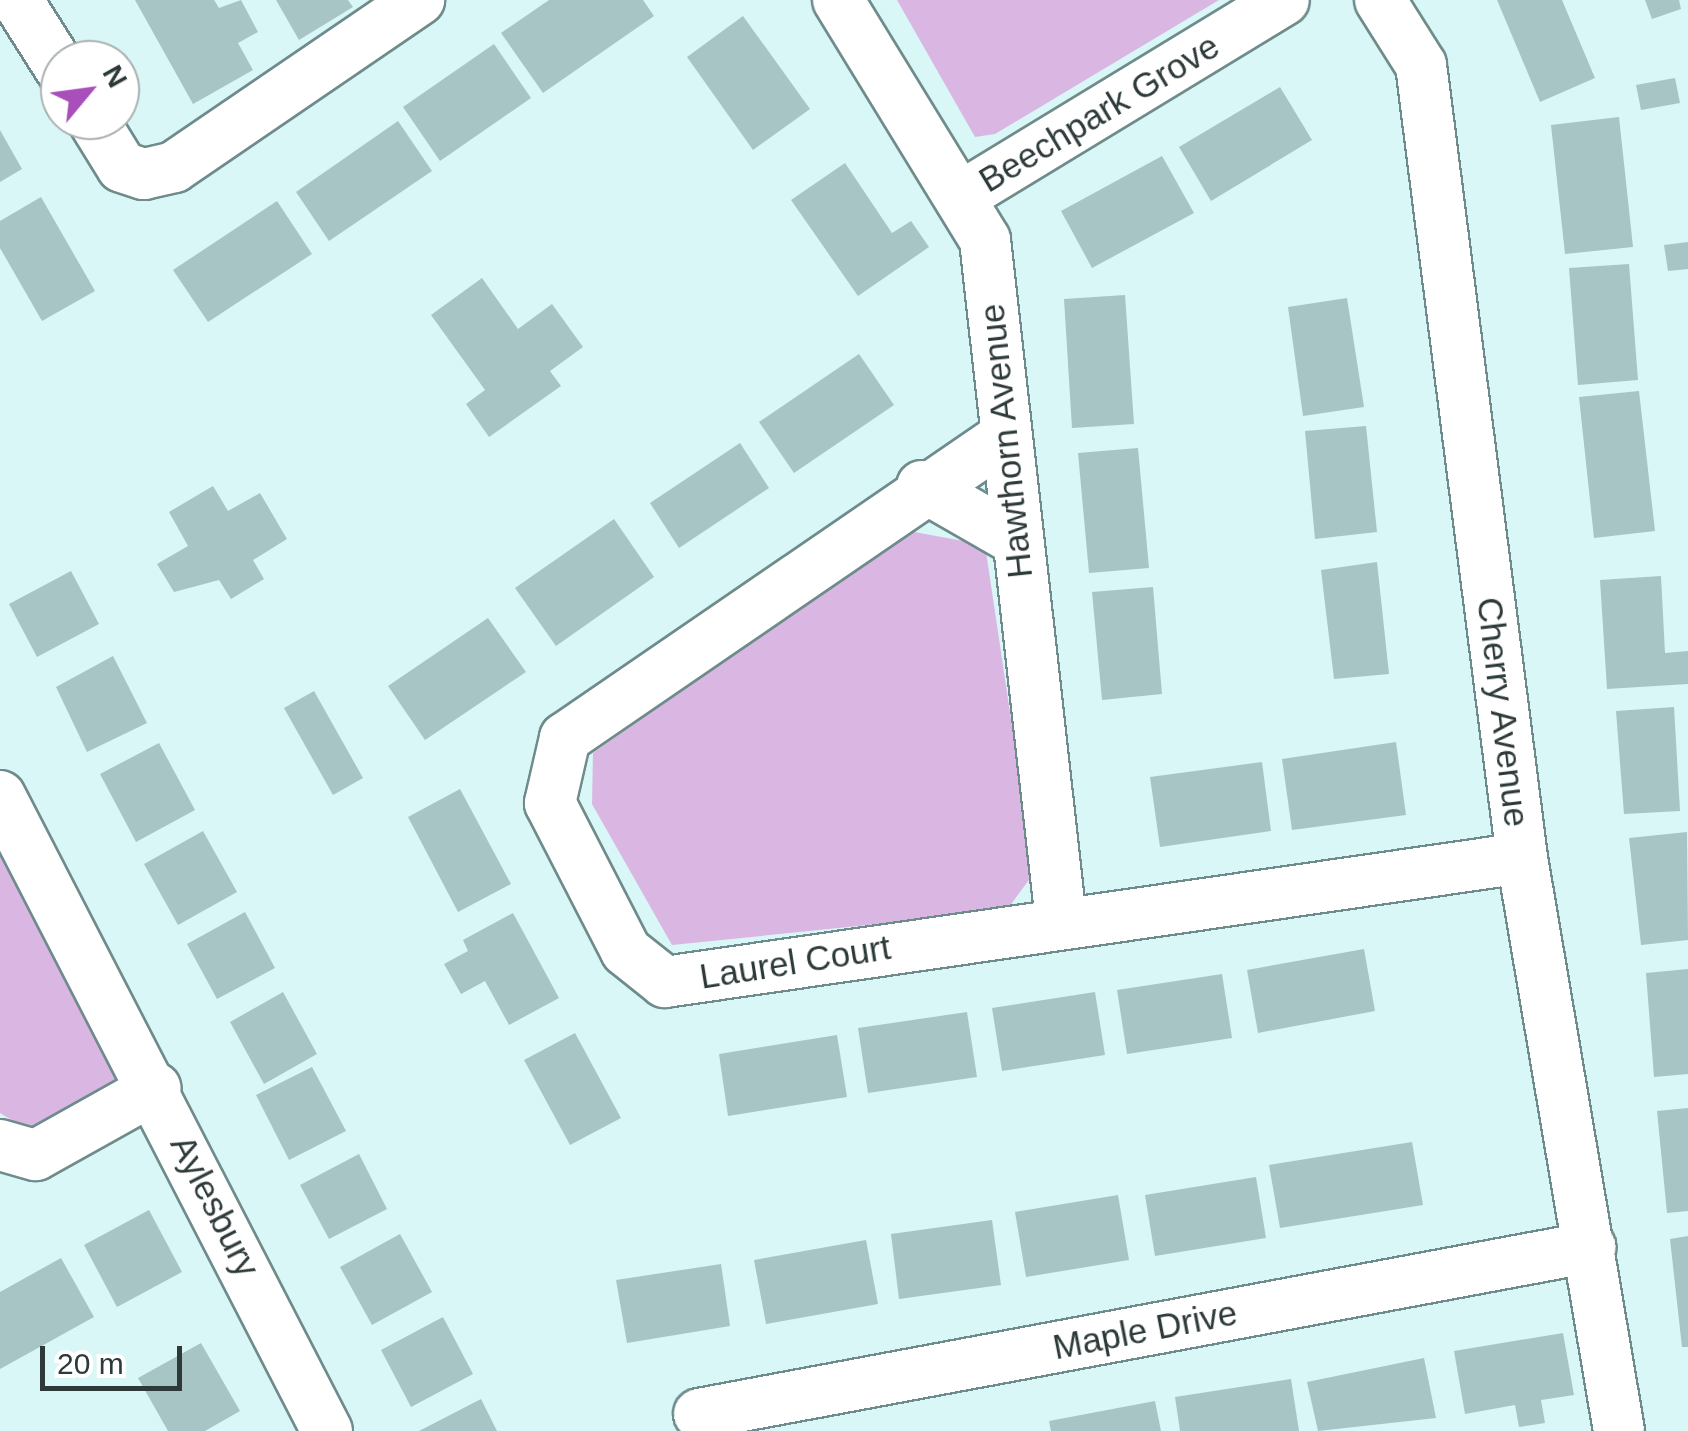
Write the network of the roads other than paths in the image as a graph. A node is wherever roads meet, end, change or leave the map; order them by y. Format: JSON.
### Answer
{"nodes":[{"id":1,"x":17,"y":0,"type":"edge"},
{"id":2,"x":418,"y":0,"type":"edge"},
{"id":3,"x":838,"y":0,"type":"edge"},
{"id":4,"x":1284,"y":0,"type":"edge"},
{"id":5,"x":1380,"y":0,"type":"edge"},
{"id":6,"x":42,"y":40,"type":"edge"},
{"id":7,"x":105,"y":140,"type":"edge"},
{"id":8,"x":964,"y":194,"type":"junction"},
{"id":9,"x":1003,"y":438,"type":"junction"},
{"id":10,"x":922,"y":486,"type":"junction"},
{"id":11,"x":1016,"y":540,"type":"junction"},
{"id":12,"x":0,"y":796,"type":"edge"},
{"id":13,"x":1522,"y":858,"type":"junction"},
{"id":14,"x":1061,"y":921,"type":"junction"},
{"id":15,"x":156,"y":1088,"type":"junction"},
{"id":16,"x":0,"y":1145,"type":"edge"},
{"id":17,"x":1591,"y":1247,"type":"junction"},
{"id":18,"x":699,"y":1414,"type":"dead end"},
{"id":19,"x":327,"y":1431,"type":"edge"},
{"id":20,"x":1619,"y":1431,"type":"edge"}],
"edges":[{"from":1,"to":6,"type":"street"},
{"from":2,"to":7,"type":"street"},
{"from":3,"to":8,"type":"street","name":"Hawthorn Avenue"},
{"from":4,"to":8,"type":"street","name":"Beechpark Grove"},
{"from":5,"to":13,"type":"street","name":"Cherry Avenue"},
{"from":8,"to":9,"type":"street","name":"Hawthorn Avenue"},
{"from":9,"to":10,"type":"street","name":"Laurel Court"},
{"from":9,"to":11,"type":"street","name":"Hawthorn Avenue"},
{"from":10,"to":11,"type":"street"},
{"from":10,"to":14,"type":"street","name":"Laurel Court"},
{"from":11,"to":14,"type":"street","name":"Hawthorn Avenue"},
{"from":12,"to":15,"type":"street","name":"Aylesbury"},
{"from":13,"to":14,"type":"street","name":"Laurel Court"},
{"from":13,"to":17,"type":"street","name":"Cherry Avenue"},
{"from":15,"to":16,"type":"street"},
{"from":15,"to":19,"type":"street","name":"Aylesbury"},
{"from":17,"to":18,"type":"street","name":"Maple Drive"},
{"from":17,"to":20,"type":"street","name":"Cherry Avenue"}]}
